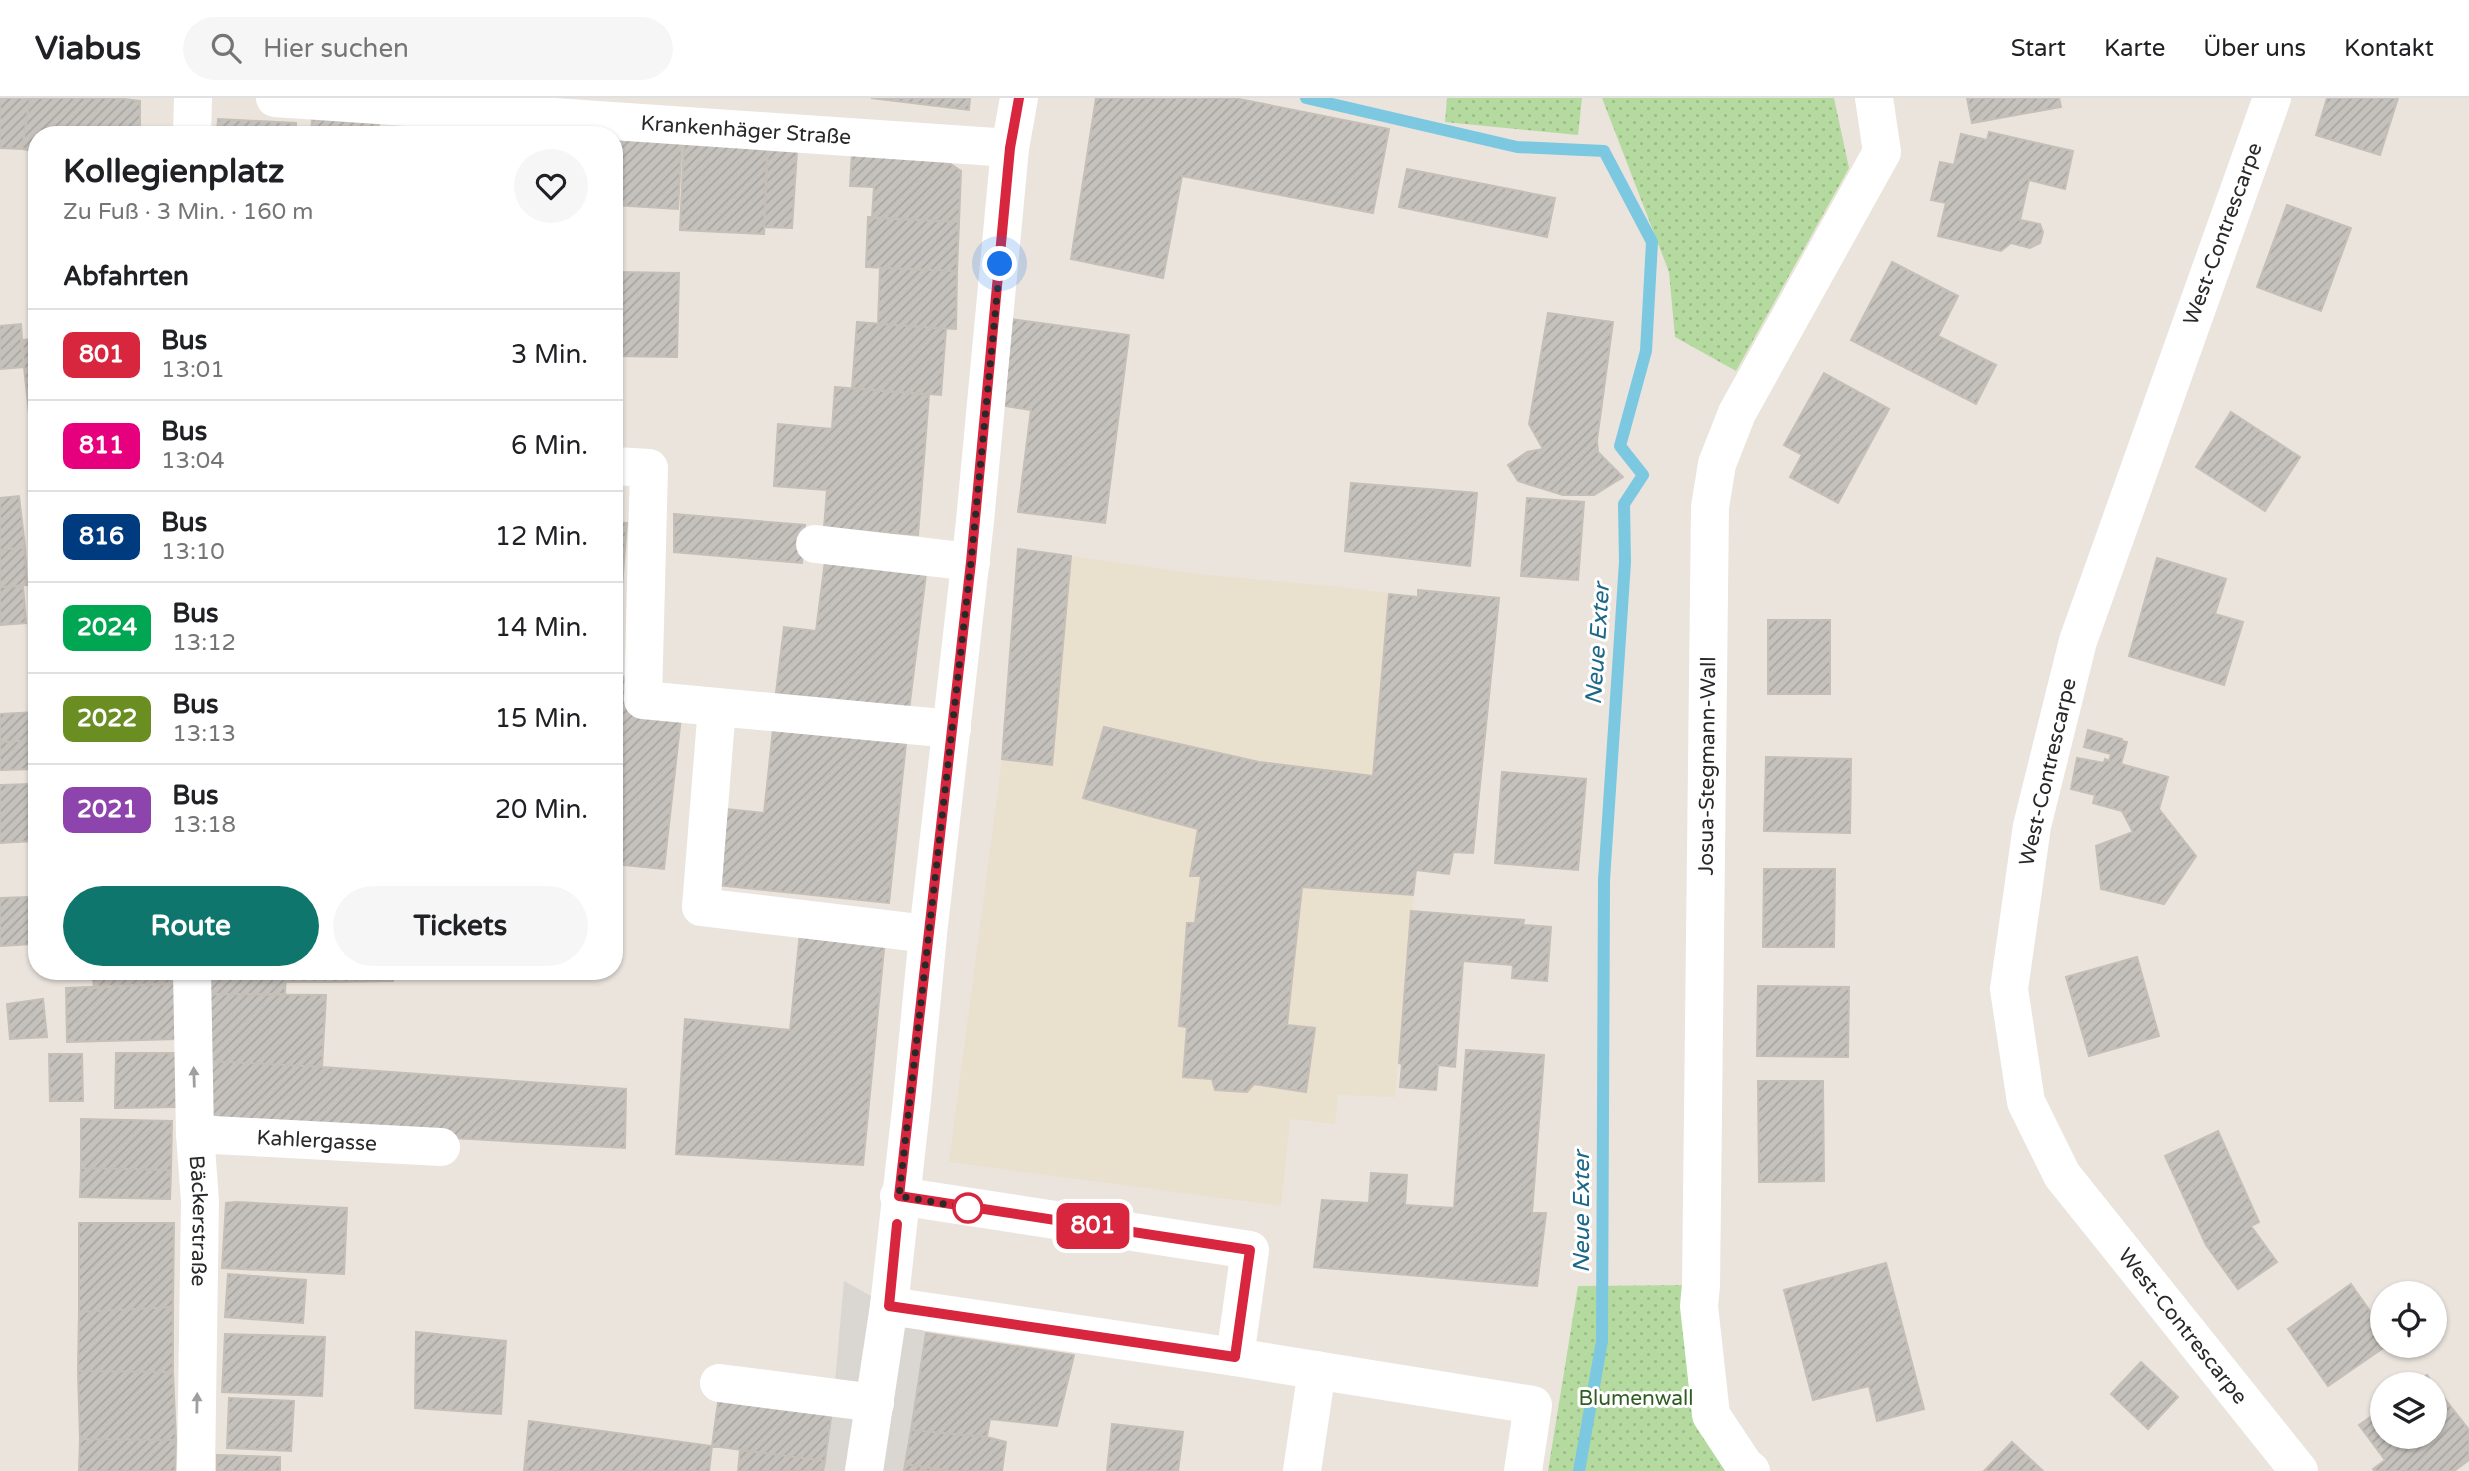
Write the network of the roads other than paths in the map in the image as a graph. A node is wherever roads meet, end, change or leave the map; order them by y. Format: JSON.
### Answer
{"nodes":[{"id":1,"x":192,"y":98,"type":"edge"},
{"id":2,"x":275,"y":98,"type":"edge"},
{"id":3,"x":1019,"y":98,"type":"edge"},
{"id":4,"x":1874,"y":98,"type":"edge"},
{"id":5,"x":2272,"y":98,"type":"edge"},
{"id":6,"x":192,"y":126,"type":"edge"},
{"id":7,"x":1010,"y":148,"type":"junction"},
{"id":8,"x":623,"y":467,"type":"edge"},
{"id":9,"x":815,"y":544,"type":"dead end"},
{"id":10,"x":971,"y":562,"type":"junction"},
{"id":11,"x":717,"y":707,"type":"junction"},
{"id":12,"x":952,"y":729,"type":"junction"},
{"id":13,"x":928,"y":934,"type":"junction"},
{"id":14,"x":192,"y":980,"type":"edge"},
{"id":15,"x":195,"y":1133,"type":"junction"},
{"id":16,"x":440,"y":1147,"type":"dead end"},
{"id":17,"x":899,"y":1196,"type":"junction"},
{"id":18,"x":889,"y":1306,"type":"junction"},
{"id":19,"x":1235,"y":1357,"type":"junction"},
{"id":20,"x":1317,"y":1370,"type":"junction"},
{"id":21,"x":719,"y":1383,"type":"dead end"},
{"id":22,"x":874,"y":1403,"type":"junction"},
{"id":23,"x":1747,"y":1468,"type":"edge"},
{"id":24,"x":196,"y":1471,"type":"edge"},
{"id":25,"x":864,"y":1471,"type":"edge"},
{"id":26,"x":1302,"y":1471,"type":"edge"},
{"id":27,"x":1523,"y":1471,"type":"edge"},
{"id":28,"x":2299,"y":1471,"type":"edge"}],
"edges":[{"from":1,"to":6,"type":"street"},
{"from":2,"to":7,"type":"street","name":"Krankenhäger Straße"},
{"from":3,"to":7,"type":"street"},
{"from":4,"to":23,"type":"street","name":"Josua-Stegmann-Wall"},
{"from":5,"to":28,"type":"street","name":"West-Contrescarpe"},
{"from":7,"to":10,"type":"street"},
{"from":8,"to":11,"type":"street"},
{"from":9,"to":10,"type":"street"},
{"from":10,"to":12,"type":"street"},
{"from":11,"to":12,"type":"street"},
{"from":11,"to":13,"type":"street"},
{"from":12,"to":13,"type":"street"},
{"from":13,"to":17,"type":"street"},
{"from":15,"to":14,"type":"street","name":"Bäckerstraße","one_way":true},
{"from":15,"to":16,"type":"street","name":"Kahlergasse"},
{"from":24,"to":15,"type":"street","name":"Bäckerstraße","one_way":true},
{"from":17,"to":18,"type":"street"},
{"from":17,"to":19,"type":"street"},
{"from":18,"to":19,"type":"street"},
{"from":18,"to":22,"type":"street"},
{"from":19,"to":20,"type":"street"},
{"from":20,"to":26,"type":"street"},
{"from":20,"to":27,"type":"street"},
{"from":21,"to":22,"type":"street"},
{"from":22,"to":25,"type":"street"}]}
